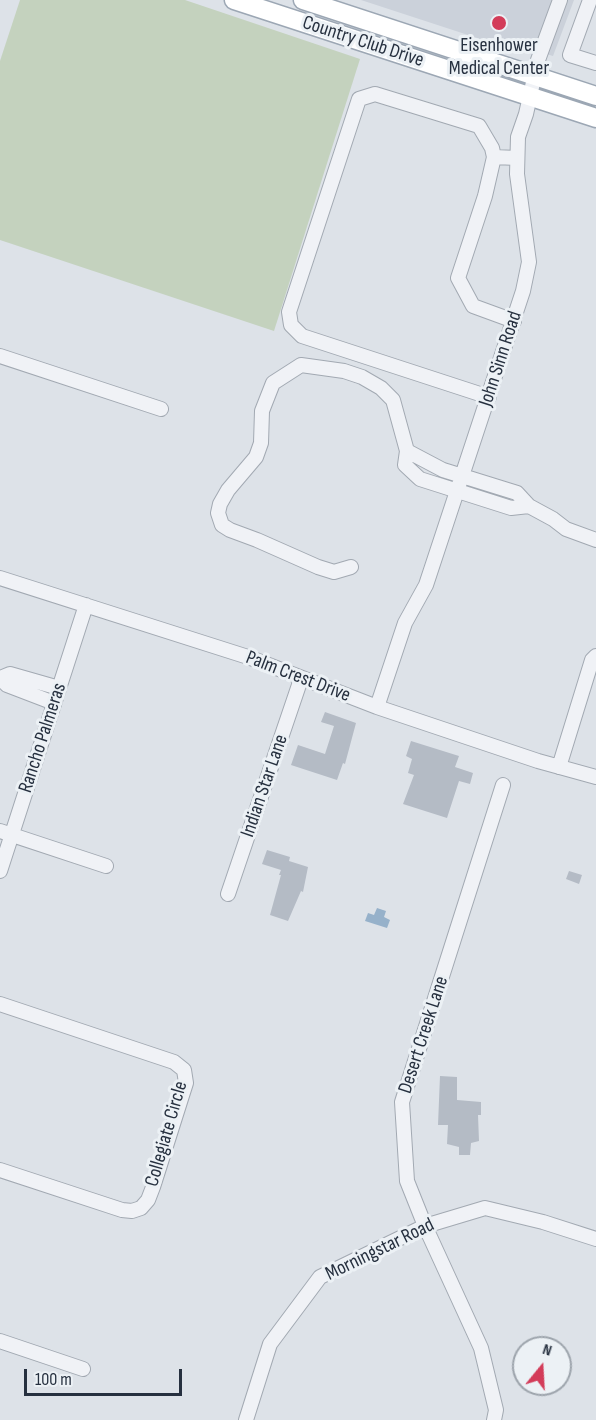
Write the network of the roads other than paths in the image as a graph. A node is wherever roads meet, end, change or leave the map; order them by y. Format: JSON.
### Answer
{"nodes":[{"id":1,"x":234,"y":0,"type":"edge"},
{"id":2,"x":303,"y":0,"type":"edge"},
{"id":3,"x":560,"y":0,"type":"edge"},
{"id":4,"x":590,"y":0,"type":"edge"},
{"id":5,"x":266,"y":11,"type":"junction"},
{"id":6,"x":344,"y":13,"type":"junction"},
{"id":7,"x":596,"y":63,"type":"edge"},
{"id":8,"x":534,"y":76,"type":"junction"},
{"id":9,"x":596,"y":96,"type":"edge"},
{"id":10,"x":530,"y":97,"type":"junction"},
{"id":11,"x":596,"y":118,"type":"edge"},
{"id":12,"x":494,"y":157,"type":"junction"},
{"id":13,"x":517,"y":158,"type":"junction"},
{"id":14,"x":514,"y":321,"type":"junction"},
{"id":15,"x":0,"y":356,"type":"edge"},
{"id":16,"x":489,"y":397,"type":"junction"},
{"id":17,"x":161,"y":409,"type":"dead end"},
{"id":18,"x":406,"y":451,"type":"junction"},
{"id":19,"x":430,"y":463,"type":"junction"},
{"id":20,"x":463,"y":476,"type":"junction"},
{"id":21,"x":422,"y":479,"type":"junction"},
{"id":22,"x":504,"y":489,"type":"junction"},
{"id":23,"x":458,"y":491,"type":"junction"},
{"id":24,"x":500,"y":505,"type":"junction"},
{"id":25,"x":529,"y":506,"type":"junction"},
{"id":26,"x":596,"y":540,"type":"edge"},
{"id":27,"x":351,"y":567,"type":"dead end"},
{"id":28,"x":0,"y":578,"type":"edge"},
{"id":29,"x":86,"y":605,"type":"junction"},
{"id":30,"x":596,"y":656,"type":"edge"},
{"id":31,"x":0,"y":678,"type":"edge"},
{"id":32,"x":301,"y":678,"type":"junction"},
{"id":33,"x":23,"y":684,"type":"junction"},
{"id":34,"x":59,"y":688,"type":"junction"},
{"id":35,"x":54,"y":704,"type":"junction"},
{"id":36,"x":377,"y":707,"type":"junction"},
{"id":37,"x":559,"y":766,"type":"junction"},
{"id":38,"x":596,"y":777,"type":"edge"},
{"id":39,"x":502,"y":785,"type":"dead end"},
{"id":40,"x":5,"y":840,"type":"edge"},
{"id":41,"x":106,"y":866,"type":"dead end"},
{"id":42,"x":0,"y":871,"type":"edge"},
{"id":43,"x":228,"y":894,"type":"dead end"},
{"id":44,"x":0,"y":1004,"type":"edge"},
{"id":45,"x":0,"y":1170,"type":"edge"},
{"id":46,"x":424,"y":1226,"type":"junction"},
{"id":47,"x":596,"y":1239,"type":"edge"},
{"id":48,"x":0,"y":1341,"type":"edge"},
{"id":49,"x":83,"y":1369,"type":"dead end"},
{"id":50,"x":246,"y":1420,"type":"edge"},
{"id":51,"x":494,"y":1420,"type":"edge"}],
"edges":[{"from":1,"to":5,"type":"main road","name":"Country Club Drive"},
{"from":2,"to":6,"type":"main road","name":"Country Club Drive"},
{"from":3,"to":8,"type":"street","name":"John Sinn Road"},
{"from":4,"to":7,"type":"street"},
{"from":5,"to":6,"type":"main road"},
{"from":5,"to":10,"type":"main road","name":"Country Club Drive"},
{"from":6,"to":8,"type":"main road","name":"Country Club Drive"},
{"from":8,"to":9,"type":"main road","name":"Country Club Drive"},
{"from":8,"to":10,"type":"street","name":"John Sinn Road"},
{"from":10,"to":11,"type":"main road","name":"Country Club Drive"},
{"from":10,"to":13,"type":"street","name":"John Sinn Road"},
{"from":12,"to":13,"type":"street"},
{"from":12,"to":14,"type":"street"},
{"from":12,"to":16,"type":"street"},
{"from":13,"to":14,"type":"street","name":"John Sinn Road"},
{"from":14,"to":16,"type":"street","name":"John Sinn Road"},
{"from":15,"to":17,"type":"street"},
{"from":16,"to":20,"type":"street","name":"John Sinn Road"},
{"from":18,"to":19,"type":"street"},
{"from":18,"to":21,"type":"street"},
{"from":18,"to":27,"type":"street"},
{"from":19,"to":20,"type":"street"},
{"from":19,"to":21,"type":"street"},
{"from":20,"to":22,"type":"street"},
{"from":20,"to":23,"type":"street","name":"John Sinn Road"},
{"from":21,"to":23,"type":"street"},
{"from":22,"to":24,"type":"street"},
{"from":22,"to":25,"type":"street"},
{"from":23,"to":24,"type":"street"},
{"from":23,"to":36,"type":"street","name":"John Sinn Road"},
{"from":24,"to":25,"type":"street"},
{"from":25,"to":26,"type":"street"},
{"from":28,"to":29,"type":"street","name":"Palm Crest Drive"},
{"from":29,"to":32,"type":"street","name":"Palm Crest Drive"},
{"from":29,"to":34,"type":"street","name":"Rancho Palmeras"},
{"from":30,"to":37,"type":"street"},
{"from":31,"to":33,"type":"street"},
{"from":32,"to":36,"type":"street","name":"Palm Crest Drive"},
{"from":32,"to":43,"type":"street","name":"Indian Star Lane"},
{"from":33,"to":34,"type":"street"},
{"from":33,"to":35,"type":"street"},
{"from":34,"to":35,"type":"street","name":"Rancho Palmeras"},
{"from":35,"to":40,"type":"street","name":"Rancho Palmeras"},
{"from":36,"to":37,"type":"street","name":"Palm Crest Drive"},
{"from":37,"to":38,"type":"street","name":"Palm Crest Drive"},
{"from":39,"to":46,"type":"street","name":"Desert Creek Lane"},
{"from":40,"to":41,"type":"street"},
{"from":40,"to":42,"type":"street","name":"Rancho Palmeras"},
{"from":44,"to":45,"type":"street","name":"Collegiate Circle"},
{"from":46,"to":47,"type":"street","name":"Morningstar Road"},
{"from":46,"to":50,"type":"street","name":"Morningstar Road"},
{"from":46,"to":51,"type":"street","name":"Desert Creek Lane"},
{"from":48,"to":49,"type":"street"}]}
